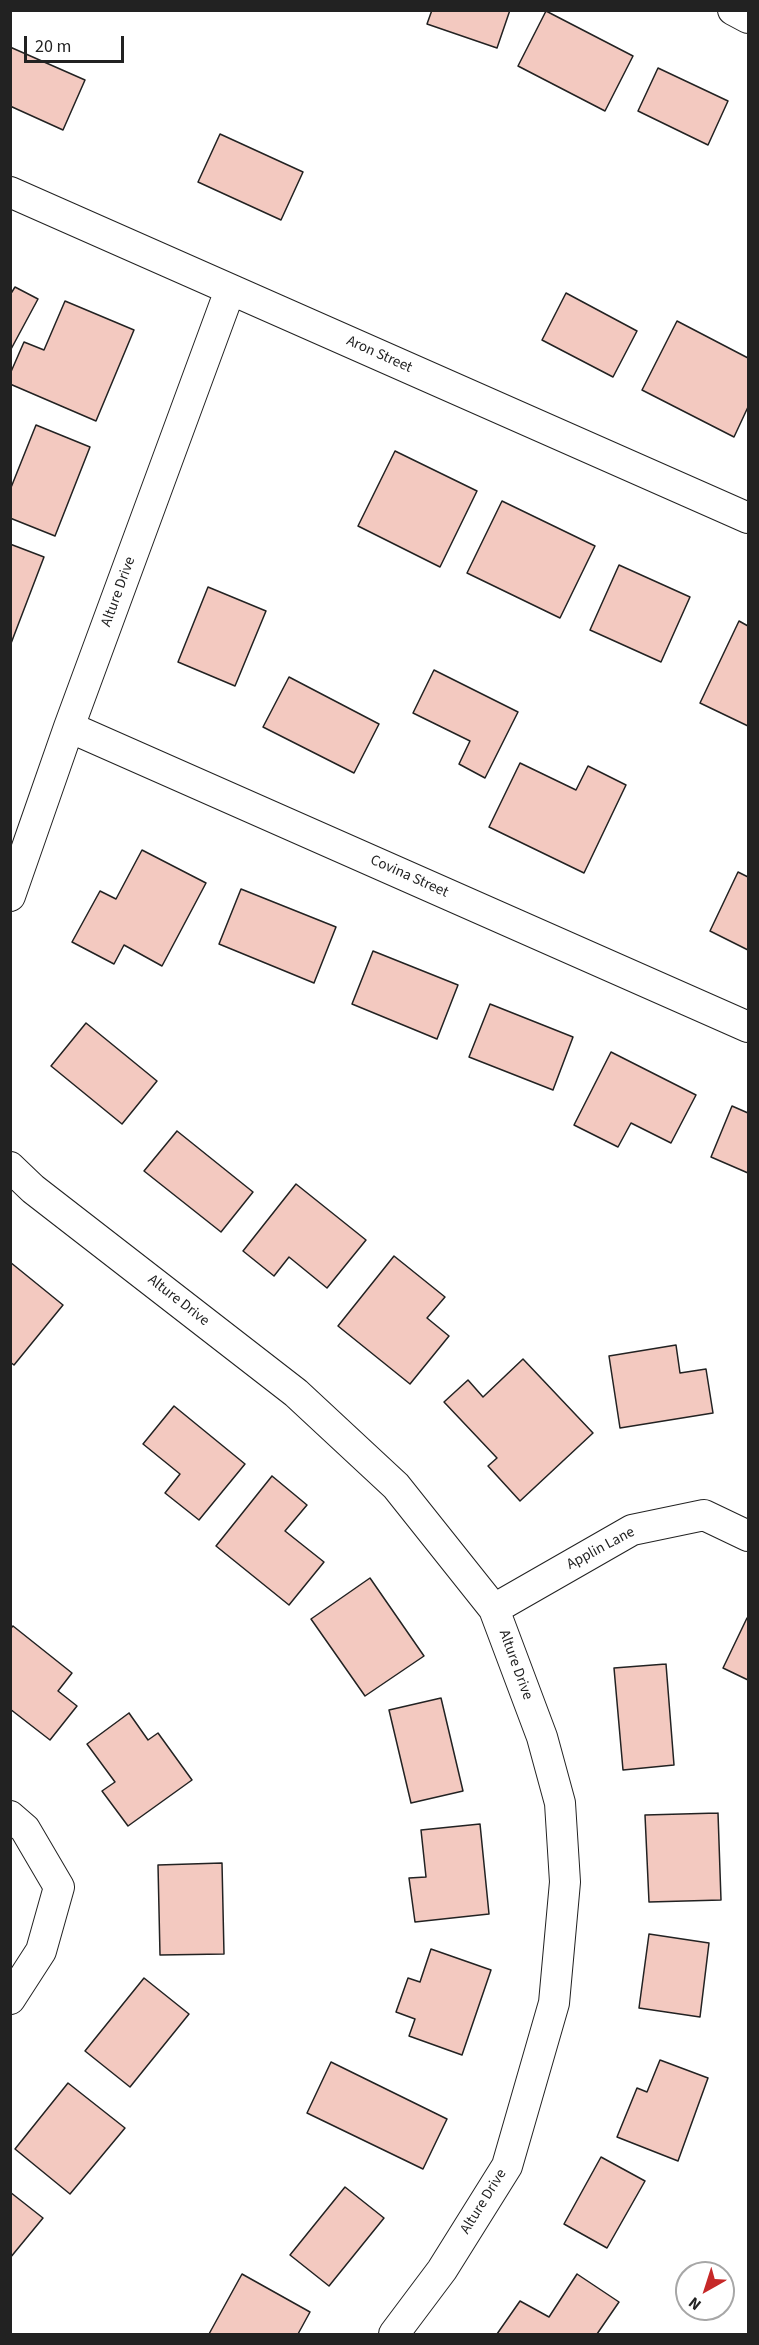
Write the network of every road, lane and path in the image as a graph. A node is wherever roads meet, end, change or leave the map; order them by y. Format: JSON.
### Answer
{"nodes":[{"id":1,"x":733,"y":10,"type":"edge"},
{"id":2,"x":748,"y":18,"type":"edge"},
{"id":3,"x":10,"y":192,"type":"edge"},
{"id":4,"x":231,"y":290,"type":"junction"},
{"id":5,"x":748,"y":518,"type":"edge"},
{"id":6,"x":69,"y":727,"type":"junction"},
{"id":7,"x":10,"y":896,"type":"edge"},
{"id":8,"x":748,"y":1027,"type":"edge"},
{"id":9,"x":10,"y":1167,"type":"edge"},
{"id":10,"x":748,"y":1536,"type":"edge"},
{"id":11,"x":495,"y":1609,"type":"junction"},
{"id":12,"x":10,"y":1816,"type":"edge"},
{"id":13,"x":10,"y":1999,"type":"edge"},
{"id":14,"x":394,"y":2334,"type":"edge"}],
"edges":[{"from":1,"to":2,"type":"street"},
{"from":3,"to":4,"type":"street","name":"Aron Street"},
{"from":4,"to":5,"type":"street","name":"Aron Street"},
{"from":4,"to":6,"type":"street","name":"Alture Drive"},
{"from":6,"to":7,"type":"street","name":"Alture Drive"},
{"from":6,"to":8,"type":"street","name":"Covina Street"},
{"from":9,"to":11,"type":"street","name":"Alture Drive"},
{"from":10,"to":11,"type":"street","name":"Applin Lane"},
{"from":11,"to":14,"type":"street","name":"Alture Drive"},
{"from":12,"to":13,"type":"street"}]}
